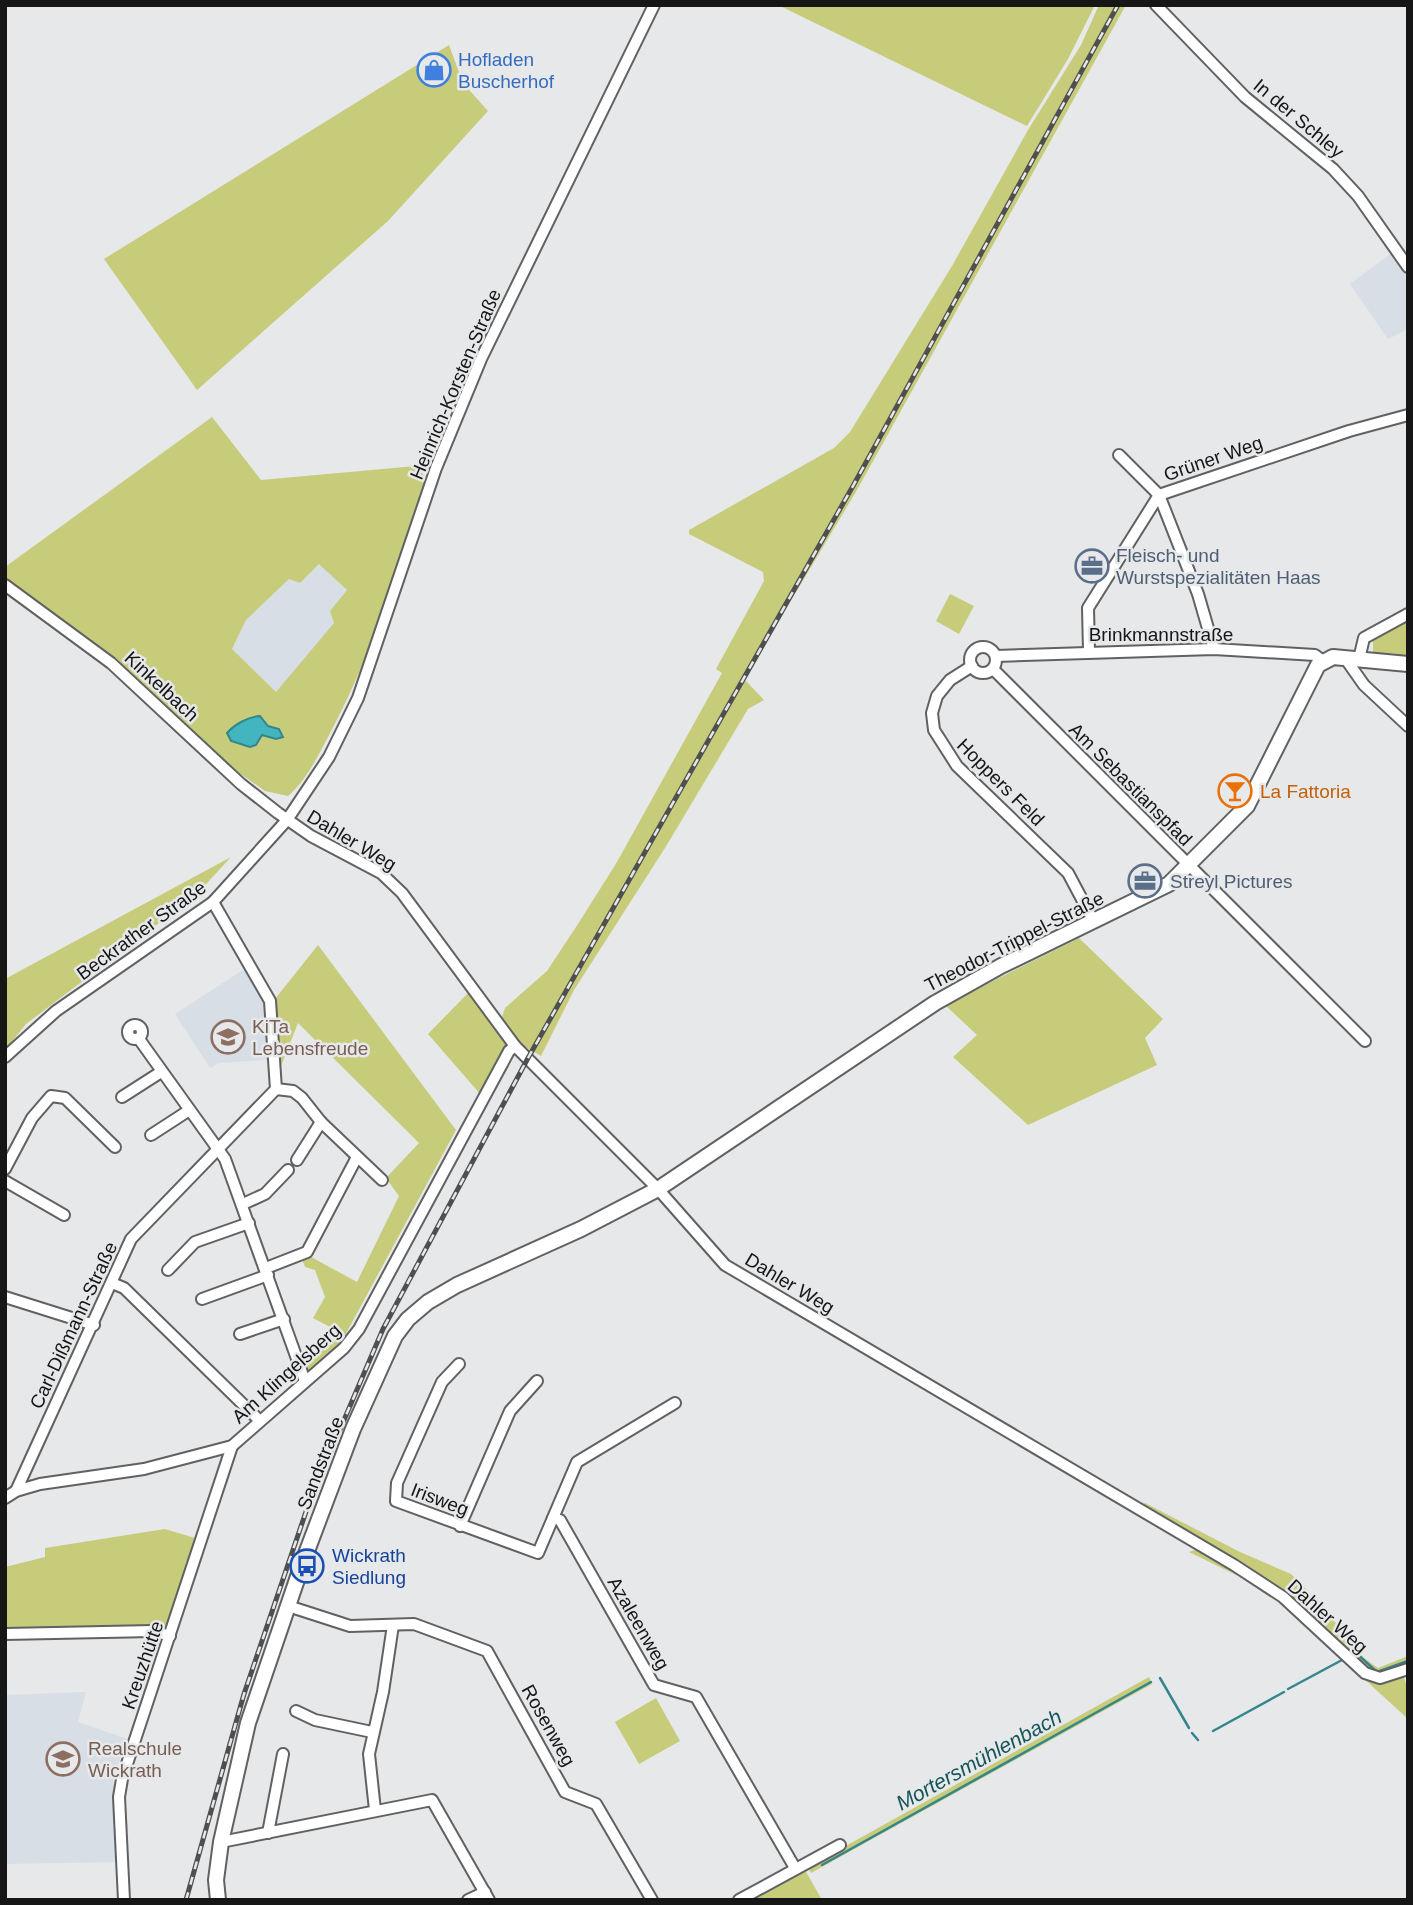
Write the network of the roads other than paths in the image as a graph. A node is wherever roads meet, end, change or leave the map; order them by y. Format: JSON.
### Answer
{"nodes":[{"id":1,"x":654,"y":5,"type":"edge"},
{"id":2,"x":1156,"y":5,"type":"edge"},
{"id":3,"x":1408,"y":267,"type":"edge"},
{"id":4,"x":1408,"y":415,"type":"edge"},
{"id":5,"x":1119,"y":455,"type":"dead end"},
{"id":6,"x":1159,"y":495,"type":"junction"},
{"id":7,"x":5,"y":585,"type":"edge"},
{"id":8,"x":1408,"y":614,"type":"edge"},
{"id":9,"x":1214,"y":649,"type":"junction"},
{"id":10,"x":1089,"y":652,"type":"junction"},
{"id":11,"x":996,"y":656,"type":"junction"},
{"id":12,"x":1354,"y":659,"type":"junction"},
{"id":13,"x":1320,"y":663,"type":"junction"},
{"id":14,"x":1408,"y":664,"type":"edge"},
{"id":15,"x":972,"y":666,"type":"junction"},
{"id":16,"x":993,"y":669,"type":"junction"},
{"id":17,"x":1408,"y":726,"type":"edge"},
{"id":18,"x":287,"y":820,"type":"junction"},
{"id":19,"x":1189,"y":867,"type":"junction"},
{"id":20,"x":213,"y":902,"type":"junction"},
{"id":21,"x":1093,"y":920,"type":"junction"},
{"id":22,"x":139,"y":1039,"type":"dead end"},
{"id":23,"x":1364,"y":1041,"type":"dead end"},
{"id":24,"x":515,"y":1046,"type":"junction"},
{"id":25,"x":5,"y":1057,"type":"edge"},
{"id":26,"x":161,"y":1072,"type":"junction"},
{"id":27,"x":276,"y":1088,"type":"junction"},
{"id":28,"x":122,"y":1097,"type":"dead end"},
{"id":29,"x":188,"y":1111,"type":"junction"},
{"id":30,"x":321,"y":1122,"type":"junction"},
{"id":31,"x":152,"y":1135,"type":"dead end"},
{"id":32,"x":115,"y":1147,"type":"dead end"},
{"id":33,"x":219,"y":1148,"type":"junction"},
{"id":34,"x":357,"y":1157,"type":"junction"},
{"id":35,"x":298,"y":1160,"type":"dead end"},
{"id":36,"x":5,"y":1168,"type":"edge"},
{"id":37,"x":288,"y":1170,"type":"dead end"},
{"id":38,"x":382,"y":1180,"type":"dead end"},
{"id":39,"x":5,"y":1181,"type":"edge"},
{"id":40,"x":658,"y":1189,"type":"junction"},
{"id":41,"x":243,"y":1203,"type":"junction"},
{"id":42,"x":64,"y":1215,"type":"dead end"},
{"id":43,"x":249,"y":1223,"type":"junction"},
{"id":44,"x":168,"y":1270,"type":"dead end"},
{"id":45,"x":267,"y":1271,"type":"junction"},
{"id":46,"x":112,"y":1283,"type":"junction"},
{"id":47,"x":5,"y":1297,"type":"edge"},
{"id":48,"x":202,"y":1299,"type":"dead end"},
{"id":49,"x":284,"y":1319,"type":"junction"},
{"id":50,"x":94,"y":1325,"type":"junction"},
{"id":51,"x":240,"y":1334,"type":"dead end"},
{"id":52,"x":459,"y":1364,"type":"dead end"},
{"id":53,"x":305,"y":1381,"type":"junction"},
{"id":54,"x":537,"y":1381,"type":"dead end"},
{"id":55,"x":675,"y":1402,"type":"dead end"},
{"id":56,"x":259,"y":1420,"type":"junction"},
{"id":57,"x":232,"y":1446,"type":"junction"},
{"id":58,"x":16,"y":1491,"type":"junction"},
{"id":59,"x":5,"y":1499,"type":"edge"},
{"id":60,"x":553,"y":1518,"type":"junction"},
{"id":61,"x":460,"y":1526,"type":"junction"},
{"id":62,"x":288,"y":1606,"type":"junction"},
{"id":63,"x":393,"y":1625,"type":"junction"},
{"id":64,"x":5,"y":1634,"type":"edge"},
{"id":65,"x":170,"y":1636,"type":"junction"},
{"id":66,"x":1408,"y":1669,"type":"edge"},
{"id":67,"x":296,"y":1711,"type":"dead end"},
{"id":68,"x":372,"y":1732,"type":"junction"},
{"id":69,"x":283,"y":1754,"type":"dead end"},
{"id":70,"x":375,"y":1810,"type":"junction"},
{"id":71,"x":268,"y":1833,"type":"junction"},
{"id":72,"x":221,"y":1842,"type":"junction"},
{"id":73,"x":839,"y":1845,"type":"dead end"},
{"id":74,"x":795,"y":1868,"type":"junction"},
{"id":75,"x":487,"y":1896,"type":"edge"},
{"id":76,"x":124,"y":1900,"type":"edge"},
{"id":77,"x":218,"y":1900,"type":"edge"},
{"id":78,"x":468,"y":1900,"type":"edge"},
{"id":79,"x":652,"y":1900,"type":"edge"},
{"id":80,"x":739,"y":1900,"type":"edge"}],
"edges":[{"from":1,"to":18,"type":"street","name":"Heinrich-Korsten-Straße"},
{"from":2,"to":3,"type":"street","name":"In der Schley"},
{"from":4,"to":6,"type":"street","name":"Grüner Weg"},
{"from":5,"to":6,"type":"street"},
{"from":6,"to":9,"type":"street"},
{"from":6,"to":10,"type":"street","name":"Grüner Weg"},
{"from":7,"to":18,"type":"street","name":"Kinkelbach"},
{"from":8,"to":12,"type":"street"},
{"from":9,"to":10,"type":"street","name":"Brinkmannstraße"},
{"from":9,"to":13,"type":"street","name":"Brinkmannstraße"},
{"from":10,"to":11,"type":"street","name":"Brinkmannstraße"},
{"from":11,"to":15,"type":"street"},
{"from":11,"to":16,"type":"street"},
{"from":12,"to":13,"type":"main road"},
{"from":12,"to":14,"type":"main road"},
{"from":12,"to":17,"type":"street"},
{"from":13,"to":19,"type":"main road","name":"Theodor-Trippel-Straße"},
{"from":15,"to":16,"type":"street"},
{"from":15,"to":21,"type":"street","name":"Hoppers Feld"},
{"from":16,"to":19,"type":"street","name":"Am Sebastianspfad"},
{"from":18,"to":20,"type":"street","name":"Beckrather Straße"},
{"from":18,"to":24,"type":"street","name":"Dahler Weg"},
{"from":19,"to":21,"type":"main road","name":"Theodor-Trippel-Straße"},
{"from":19,"to":23,"type":"street","name":"Am Sebastianspfad"},
{"from":20,"to":25,"type":"street","name":"Beckrather Straße"},
{"from":20,"to":27,"type":"street"},
{"from":21,"to":40,"type":"main road","name":"Theodor-Trippel-Straße"},
{"from":22,"to":26,"type":"street"},
{"from":24,"to":40,"type":"street","name":"Dahler Weg"},
{"from":24,"to":53,"type":"street","name":"Am Klingelsberg"},
{"from":26,"to":28,"type":"street"},
{"from":26,"to":29,"type":"street"},
{"from":27,"to":30,"type":"street"},
{"from":27,"to":33,"type":"street","name":"Carl-Dißmann-Straße"},
{"from":29,"to":31,"type":"street"},
{"from":29,"to":33,"type":"street"},
{"from":30,"to":34,"type":"street"},
{"from":30,"to":35,"type":"street"},
{"from":32,"to":36,"type":"street"},
{"from":33,"to":41,"type":"street"},
{"from":33,"to":46,"type":"street","name":"Carl-Dißmann-Straße"},
{"from":34,"to":38,"type":"street"},
{"from":34,"to":45,"type":"street"},
{"from":37,"to":41,"type":"street"},
{"from":39,"to":42,"type":"street"},
{"from":40,"to":62,"type":"main road","name":"Sandstraße"},
{"from":40,"to":66,"type":"street","name":"Dahler Weg"},
{"from":41,"to":43,"type":"street"},
{"from":43,"to":44,"type":"street"},
{"from":43,"to":45,"type":"street"},
{"from":45,"to":48,"type":"street"},
{"from":45,"to":49,"type":"street"},
{"from":46,"to":50,"type":"street","name":"Carl-Dißmann-Straße"},
{"from":46,"to":56,"type":"street"},
{"from":47,"to":50,"type":"street"},
{"from":49,"to":51,"type":"street"},
{"from":49,"to":53,"type":"street"},
{"from":50,"to":58,"type":"street","name":"Carl-Dißmann-Straße"},
{"from":52,"to":61,"type":"street","name":"Irisweg"},
{"from":53,"to":56,"type":"street","name":"Am Klingelsberg"},
{"from":54,"to":61,"type":"street"},
{"from":55,"to":60,"type":"street"},
{"from":56,"to":57,"type":"street","name":"Am Klingelsberg"},
{"from":57,"to":58,"type":"street","name":"Am Klingelsberg"},
{"from":57,"to":65,"type":"street","name":"Kreuzhütte"},
{"from":58,"to":59,"type":"street","name":"Am Klingelsberg"},
{"from":60,"to":61,"type":"street","name":"Irisweg"},
{"from":60,"to":74,"type":"street","name":"Azaleenweg"},
{"from":62,"to":63,"type":"street"},
{"from":62,"to":72,"type":"main road","name":"Sandstraße"},
{"from":63,"to":68,"type":"street"},
{"from":63,"to":79,"type":"street","name":"Rosenweg"},
{"from":64,"to":65,"type":"street"},
{"from":65,"to":76,"type":"street","name":"Kreuzhütte"},
{"from":67,"to":68,"type":"street"},
{"from":68,"to":70,"type":"street"},
{"from":69,"to":71,"type":"street"},
{"from":70,"to":71,"type":"street"},
{"from":70,"to":75,"type":"street"},
{"from":71,"to":72,"type":"street"},
{"from":72,"to":77,"type":"main road","name":"Sandstraße"},
{"from":73,"to":74,"type":"street"},
{"from":74,"to":80,"type":"street"},
{"from":75,"to":78,"type":"street"}]}
